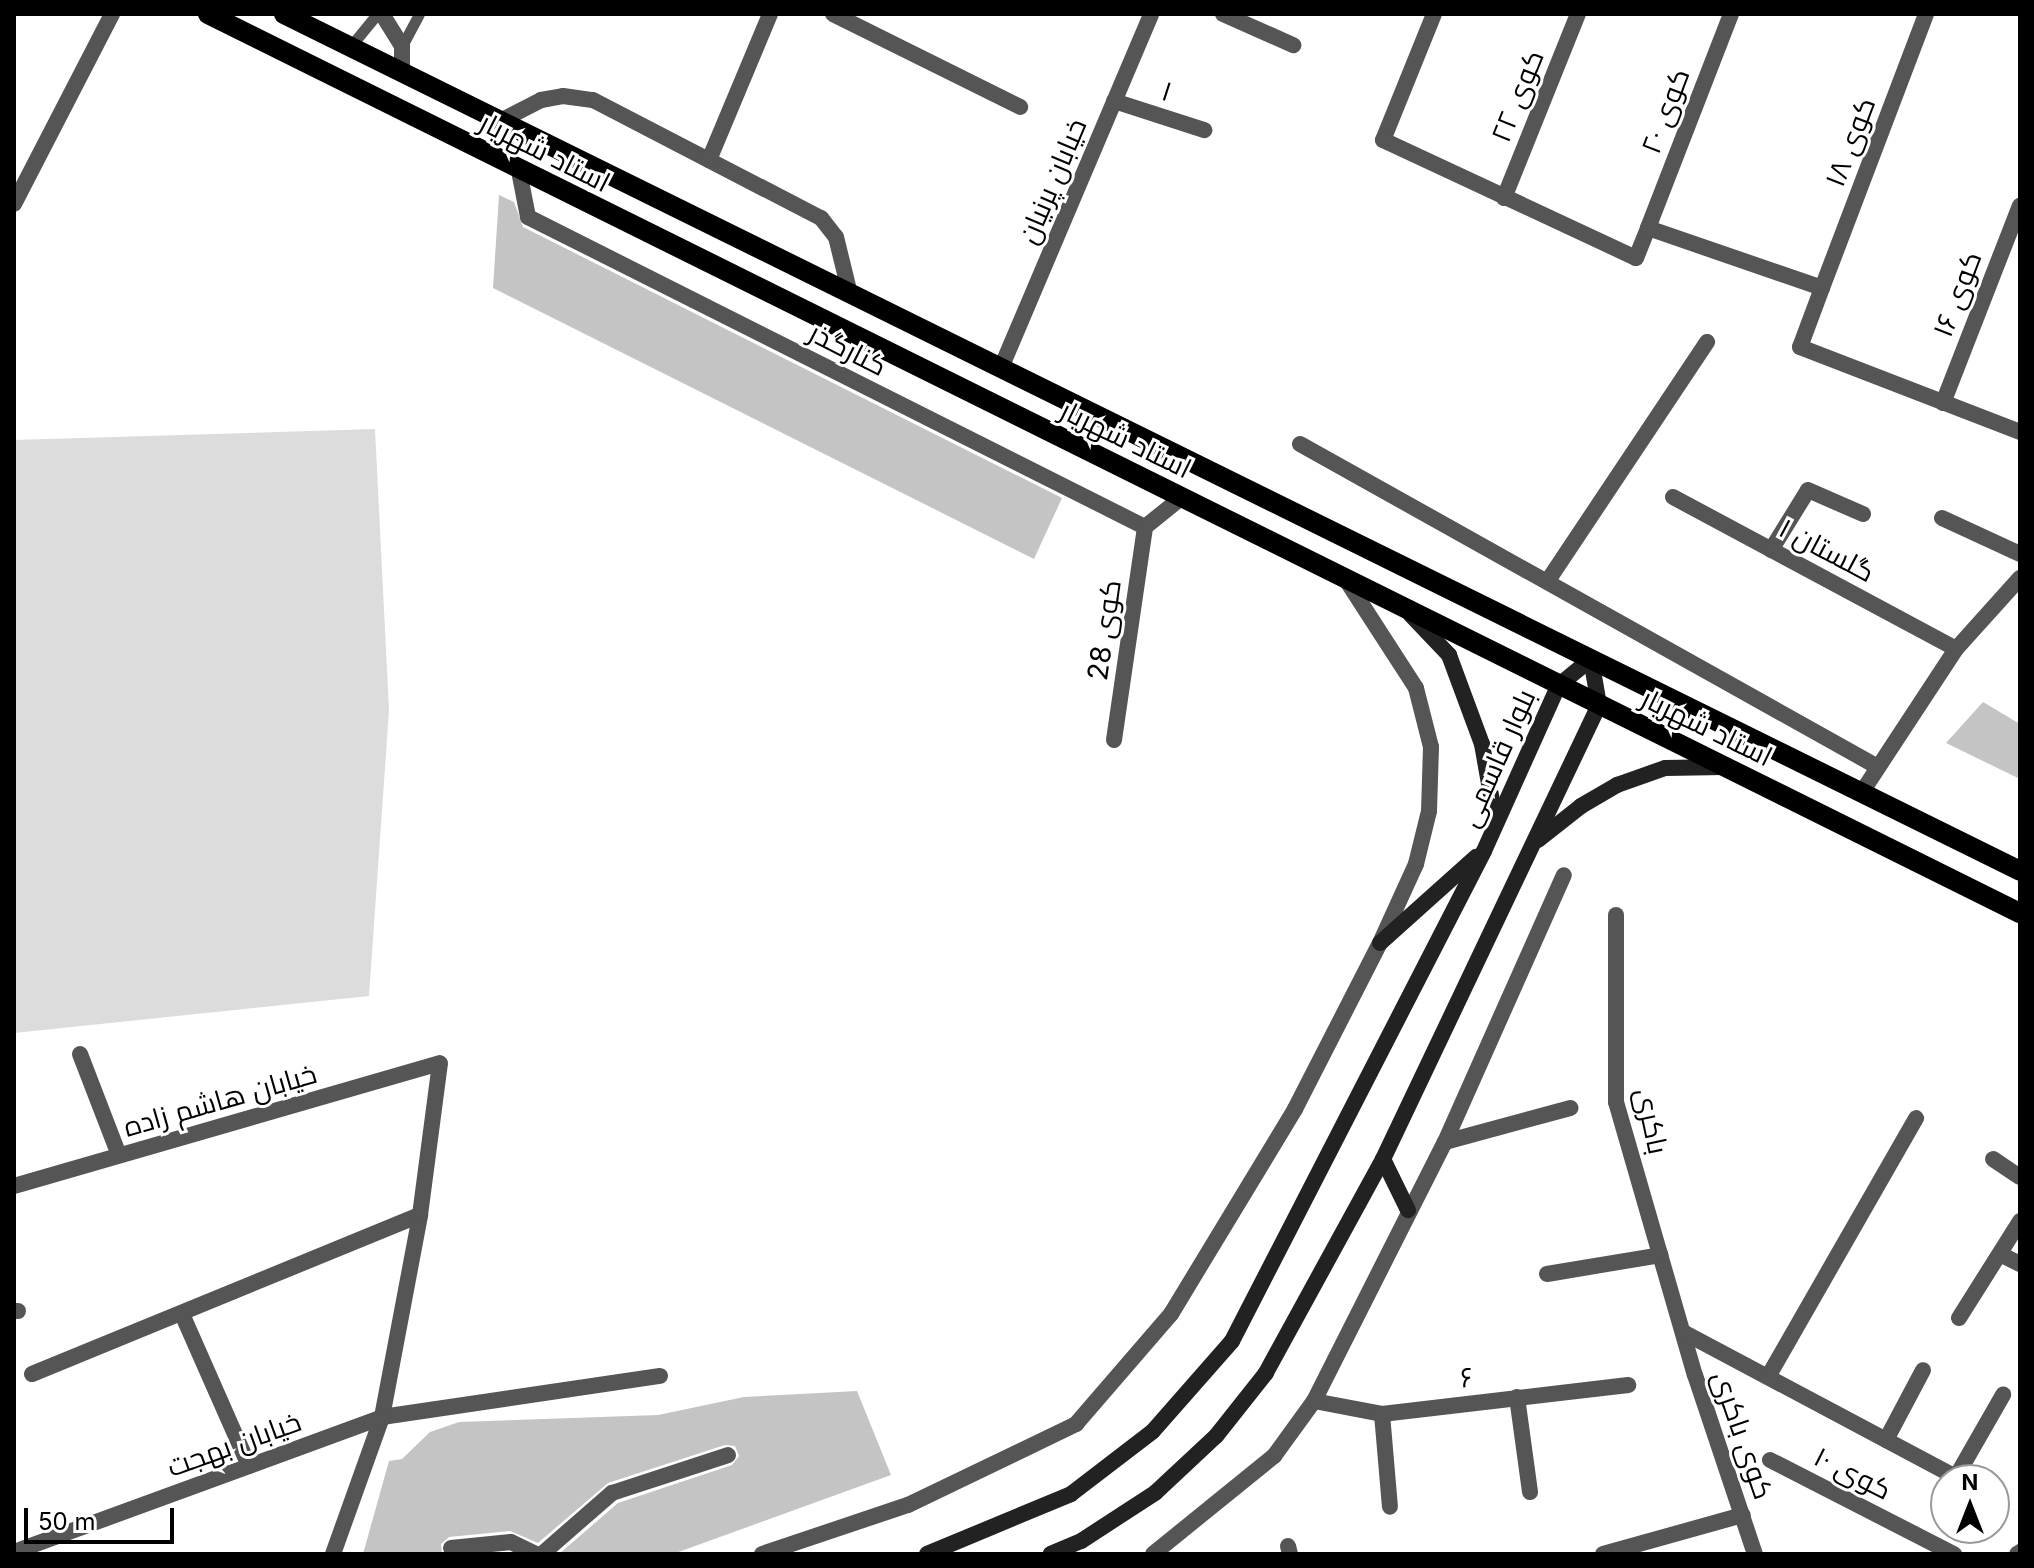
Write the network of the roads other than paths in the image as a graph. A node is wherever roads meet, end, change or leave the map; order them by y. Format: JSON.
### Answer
{"nodes":[{"id":1,"x":112,"y":14,"type":"edge"},
{"id":2,"x":208,"y":14,"type":"edge"},
{"id":3,"x":284,"y":14,"type":"edge"},
{"id":4,"x":380,"y":14,"type":"edge"},
{"id":5,"x":419,"y":14,"type":"edge"},
{"id":6,"x":770,"y":14,"type":"edge"},
{"id":7,"x":833,"y":14,"type":"edge"},
{"id":8,"x":1151,"y":14,"type":"edge"},
{"id":9,"x":1223,"y":14,"type":"edge"},
{"id":10,"x":1434,"y":14,"type":"edge"},
{"id":11,"x":1578,"y":14,"type":"edge"},
{"id":12,"x":1731,"y":14,"type":"edge"},
{"id":13,"x":1926,"y":14,"type":"edge"},
{"id":14,"x":1293,"y":45,"type":"dead end"},
{"id":15,"x":402,"y":46,"type":"junction"},
{"id":16,"x":350,"y":47,"type":"junction"},
{"id":17,"x":402,"y":73,"type":"junction"},
{"id":18,"x":1114,"y":101,"type":"junction"},
{"id":19,"x":1020,"y":107,"type":"dead end"},
{"id":20,"x":500,"y":121,"type":"junction"},
{"id":21,"x":1204,"y":130,"type":"dead end"},
{"id":22,"x":574,"y":158,"type":"junction"},
{"id":23,"x":709,"y":160,"type":"junction"},
{"id":24,"x":519,"y":171,"type":"junction"},
{"id":25,"x":559,"y":191,"type":"junction"},
{"id":26,"x":1504,"y":198,"type":"junction"},
{"id":27,"x":14,"y":204,"type":"edge"},
{"id":28,"x":2020,"y":205,"type":"edge"},
{"id":29,"x":1648,"y":228,"type":"junction"},
{"id":30,"x":1822,"y":288,"type":"junction"},
{"id":31,"x":850,"y":294,"type":"junction"},
{"id":32,"x":1707,"y":342,"type":"dead end"},
{"id":33,"x":1001,"y":368,"type":"junction"},
{"id":34,"x":1943,"y":403,"type":"junction"},
{"id":35,"x":2020,"y":432,"type":"edge"},
{"id":36,"x":1300,"y":444,"type":"dead end"},
{"id":37,"x":1673,"y":497,"type":"dead end"},
{"id":38,"x":1181,"y":498,"type":"junction"},
{"id":39,"x":1863,"y":514,"type":"dead end"},
{"id":40,"x":1942,"y":518,"type":"dead end"},
{"id":41,"x":1145,"y":527,"type":"junction"},
{"id":42,"x":1771,"y":550,"type":"junction"},
{"id":43,"x":2020,"y":554,"type":"edge"},
{"id":44,"x":1549,"y":579,"type":"junction"},
{"id":45,"x":1346,"y":580,"type":"junction"},
{"id":46,"x":2018,"y":586,"type":"edge"},
{"id":47,"x":1406,"y":610,"type":"junction"},
{"id":48,"x":1956,"y":649,"type":"junction"},
{"id":49,"x":1591,"y":659,"type":"junction"},
{"id":50,"x":1558,"y":686,"type":"junction"},
{"id":51,"x":1599,"y":705,"type":"junction"},
{"id":52,"x":1114,"y":740,"type":"dead end"},
{"id":53,"x":1727,"y":767,"type":"junction"},
{"id":54,"x":1878,"y":767,"type":"junction"},
{"id":55,"x":1862,"y":792,"type":"junction"},
{"id":56,"x":1496,"y":823,"type":"junction"},
{"id":57,"x":1534,"y":844,"type":"junction"},
{"id":58,"x":1484,"y":851,"type":"junction"},
{"id":59,"x":2020,"y":871,"type":"edge"},
{"id":60,"x":1564,"y":875,"type":"dead end"},
{"id":61,"x":2020,"y":913,"type":"edge"},
{"id":62,"x":1616,"y":915,"type":"dead end"},
{"id":63,"x":1380,"y":943,"type":"junction"},
{"id":64,"x":80,"y":1054,"type":"dead end"},
{"id":65,"x":1570,"y":1108,"type":"dead end"},
{"id":66,"x":1916,"y":1118,"type":"dead end"},
{"id":67,"x":1445,"y":1142,"type":"junction"},
{"id":68,"x":119,"y":1155,"type":"junction"},
{"id":69,"x":1383,"y":1159,"type":"junction"},
{"id":70,"x":1993,"y":1159,"type":"dead end"},
{"id":71,"x":2020,"y":1177,"type":"edge"},
{"id":72,"x":14,"y":1186,"type":"edge"},
{"id":73,"x":1408,"y":1210,"type":"junction"},
{"id":74,"x":420,"y":1215,"type":"junction"},
{"id":75,"x":2020,"y":1221,"type":"edge"},
{"id":76,"x":2000,"y":1254,"type":"junction"},
{"id":77,"x":1660,"y":1255,"type":"junction"},
{"id":78,"x":2020,"y":1264,"type":"edge"},
{"id":79,"x":1547,"y":1274,"type":"dead end"},
{"id":80,"x":182,"y":1314,"type":"junction"},
{"id":81,"x":1959,"y":1318,"type":"dead end"},
{"id":82,"x":1683,"y":1332,"type":"junction"},
{"id":83,"x":1923,"y":1370,"type":"dead end"},
{"id":84,"x":32,"y":1374,"type":"dead end"},
{"id":85,"x":1769,"y":1375,"type":"junction"},
{"id":86,"x":660,"y":1376,"type":"dead end"},
{"id":87,"x":1628,"y":1385,"type":"dead end"},
{"id":88,"x":2003,"y":1395,"type":"dead end"},
{"id":89,"x":1517,"y":1397,"type":"junction"},
{"id":90,"x":1314,"y":1401,"type":"junction"},
{"id":91,"x":1382,"y":1414,"type":"junction"},
{"id":92,"x":382,"y":1417,"type":"junction"},
{"id":93,"x":1886,"y":1440,"type":"junction"},
{"id":94,"x":728,"y":1455,"type":"dead end"},
{"id":95,"x":1770,"y":1460,"type":"dead end"},
{"id":96,"x":249,"y":1466,"type":"junction"},
{"id":97,"x":1530,"y":1492,"type":"dead end"},
{"id":98,"x":1390,"y":1507,"type":"dead end"},
{"id":99,"x":1743,"y":1515,"type":"junction"},
{"id":100,"x":451,"y":1548,"type":"dead end"},
{"id":101,"x":14,"y":1552,"type":"edge"},
{"id":102,"x":333,"y":1554,"type":"edge"},
{"id":103,"x":536,"y":1554,"type":"edge"},
{"id":104,"x":542,"y":1554,"type":"edge"},
{"id":105,"x":762,"y":1554,"type":"edge"},
{"id":106,"x":927,"y":1554,"type":"edge"},
{"id":107,"x":1051,"y":1554,"type":"edge"},
{"id":108,"x":1153,"y":1554,"type":"edge"},
{"id":109,"x":1603,"y":1554,"type":"edge"},
{"id":110,"x":1755,"y":1554,"type":"edge"},
{"id":111,"x":1954,"y":1554,"type":"edge"}],
"edges":[{"from":1,"to":27,"type":"street"},
{"from":2,"to":24,"type":"main road","name":"استاد شهریار"},
{"from":3,"to":16,"type":"main road","name":"استاد شهریار"},
{"from":4,"to":15,"type":"street"},
{"from":4,"to":16,"type":"lane"},
{"from":5,"to":15,"type":"lane"},
{"from":6,"to":23,"type":"street"},
{"from":7,"to":19,"type":"street"},
{"from":8,"to":18,"type":"street","name":"خیابان پرنیان"},
{"from":9,"to":14,"type":"street"},
{"from":10,"to":26,"type":"street"},
{"from":11,"to":26,"type":"street","name":"کوی ۲۲"},
{"from":12,"to":29,"type":"street","name":"کوی ۲۰"},
{"from":13,"to":30,"type":"street","name":"کوی ۱۸"},
{"from":15,"to":17,"type":"street"},
{"from":16,"to":17,"type":"main road","name":"استاد شهریار"},
{"from":17,"to":20,"type":"main road","name":"استاد شهریار"},
{"from":18,"to":21,"type":"street","name":"۱"},
{"from":18,"to":33,"type":"street","name":"خیابان پرنیان"},
{"from":20,"to":22,"type":"main road","name":"استاد شهریار"},
{"from":20,"to":23,"type":"street"},
{"from":22,"to":25,"type":"main road"},
{"from":22,"to":31,"type":"main road","name":"استاد شهریار"},
{"from":23,"to":31,"type":"street"},
{"from":24,"to":25,"type":"main road","name":"استاد شهریار"},
{"from":24,"to":41,"type":"street","name":"کنارگذر"},
{"from":25,"to":38,"type":"main road","name":"استاد شهریار"},
{"from":26,"to":29,"type":"street","name":"کوی ۲۰"},
{"from":28,"to":34,"type":"street","name":"کوی ۱۶"},
{"from":29,"to":30,"type":"street"},
{"from":30,"to":34,"type":"street","name":"کوی ۱۸"},
{"from":31,"to":33,"type":"main road","name":"استاد شهریار"},
{"from":32,"to":44,"type":"street"},
{"from":33,"to":49,"type":"main road","name":"استاد شهریار"},
{"from":34,"to":35,"type":"street"},
{"from":36,"to":44,"type":"street"},
{"from":37,"to":42,"type":"street","name":"۱ گلستان"},
{"from":38,"to":41,"type":"street"},
{"from":38,"to":45,"type":"main road","name":"استاد شهریار"},
{"from":39,"to":42,"type":"street"},
{"from":40,"to":43,"type":"street"},
{"from":41,"to":52,"type":"street","name":"کوی 28"},
{"from":42,"to":48,"type":"street","name":"۱ گلستان"},
{"from":44,"to":54,"type":"street"},
{"from":45,"to":47,"type":"main road","name":"استاد شهریار"},
{"from":45,"to":63,"type":"street"},
{"from":46,"to":48,"type":"street"},
{"from":47,"to":50,"type":"main road","name":"استاد شهریار"},
{"from":47,"to":56,"type":"main road"},
{"from":48,"to":54,"type":"street"},
{"from":49,"to":50,"type":"main road","name":"بلوار قاسمی"},
{"from":49,"to":51,"type":"main road"},
{"from":49,"to":55,"type":"main road","name":"استاد شهریار"},
{"from":50,"to":51,"type":"main road","name":"استاد شهریار"},
{"from":50,"to":56,"type":"main road","name":"بلوار قاسمی"},
{"from":51,"to":53,"type":"main road","name":"استاد شهریار"},
{"from":51,"to":57,"type":"main road"},
{"from":53,"to":57,"type":"main road"},
{"from":53,"to":61,"type":"main road","name":"استاد شهریار"},
{"from":54,"to":55,"type":"street"},
{"from":55,"to":59,"type":"main road","name":"استاد شهریار"},
{"from":56,"to":58,"type":"main road","name":"بلوار قاسمی"},
{"from":57,"to":69,"type":"main road"},
{"from":58,"to":63,"type":"main road"},
{"from":58,"to":106,"type":"main road","name":"بلوار قاسمی"},
{"from":60,"to":67,"type":"street"},
{"from":62,"to":77,"type":"street","name":"باکری"},
{"from":63,"to":105,"type":"street"},
{"from":64,"to":68,"type":"street"},
{"from":65,"to":67,"type":"street"},
{"from":66,"to":85,"type":"street"},
{"from":67,"to":73,"type":"street"},
{"from":68,"to":72,"type":"street","name":"خیابان هاشم زاده"},
{"from":68,"to":74,"type":"street","name":"خیابان هاشم زاده"},
{"from":69,"to":73,"type":"main road"},
{"from":69,"to":107,"type":"main road"},
{"from":70,"to":71,"type":"street"},
{"from":73,"to":90,"type":"street"},
{"from":74,"to":80,"type":"street"},
{"from":74,"to":92,"type":"street"},
{"from":75,"to":76,"type":"street"},
{"from":76,"to":78,"type":"street"},
{"from":76,"to":81,"type":"street"},
{"from":77,"to":79,"type":"street"},
{"from":77,"to":82,"type":"street","name":"باکری"},
{"from":80,"to":84,"type":"street"},
{"from":80,"to":96,"type":"street"},
{"from":82,"to":85,"type":"street"},
{"from":82,"to":99,"type":"street","name":"کوی باکری"},
{"from":83,"to":93,"type":"street"},
{"from":85,"to":93,"type":"street"},
{"from":86,"to":92,"type":"street","name":"خیابان بهجت"},
{"from":87,"to":89,"type":"street","name":"۶"},
{"from":88,"to":93,"type":"street"},
{"from":89,"to":91,"type":"street","name":"۶"},
{"from":89,"to":97,"type":"street"},
{"from":90,"to":91,"type":"street","name":"۶"},
{"from":90,"to":108,"type":"street"},
{"from":91,"to":98,"type":"street"},
{"from":92,"to":96,"type":"street","name":"خیابان بهجت"},
{"from":92,"to":102,"type":"street"},
{"from":94,"to":104,"type":"street"},
{"from":95,"to":111,"type":"street","name":"کوی ۱۰"},
{"from":96,"to":101,"type":"street","name":"خیابان بهجت"},
{"from":99,"to":109,"type":"street"},
{"from":99,"to":110,"type":"street","name":"کوی باکری"},
{"from":100,"to":103,"type":"street"}]}
